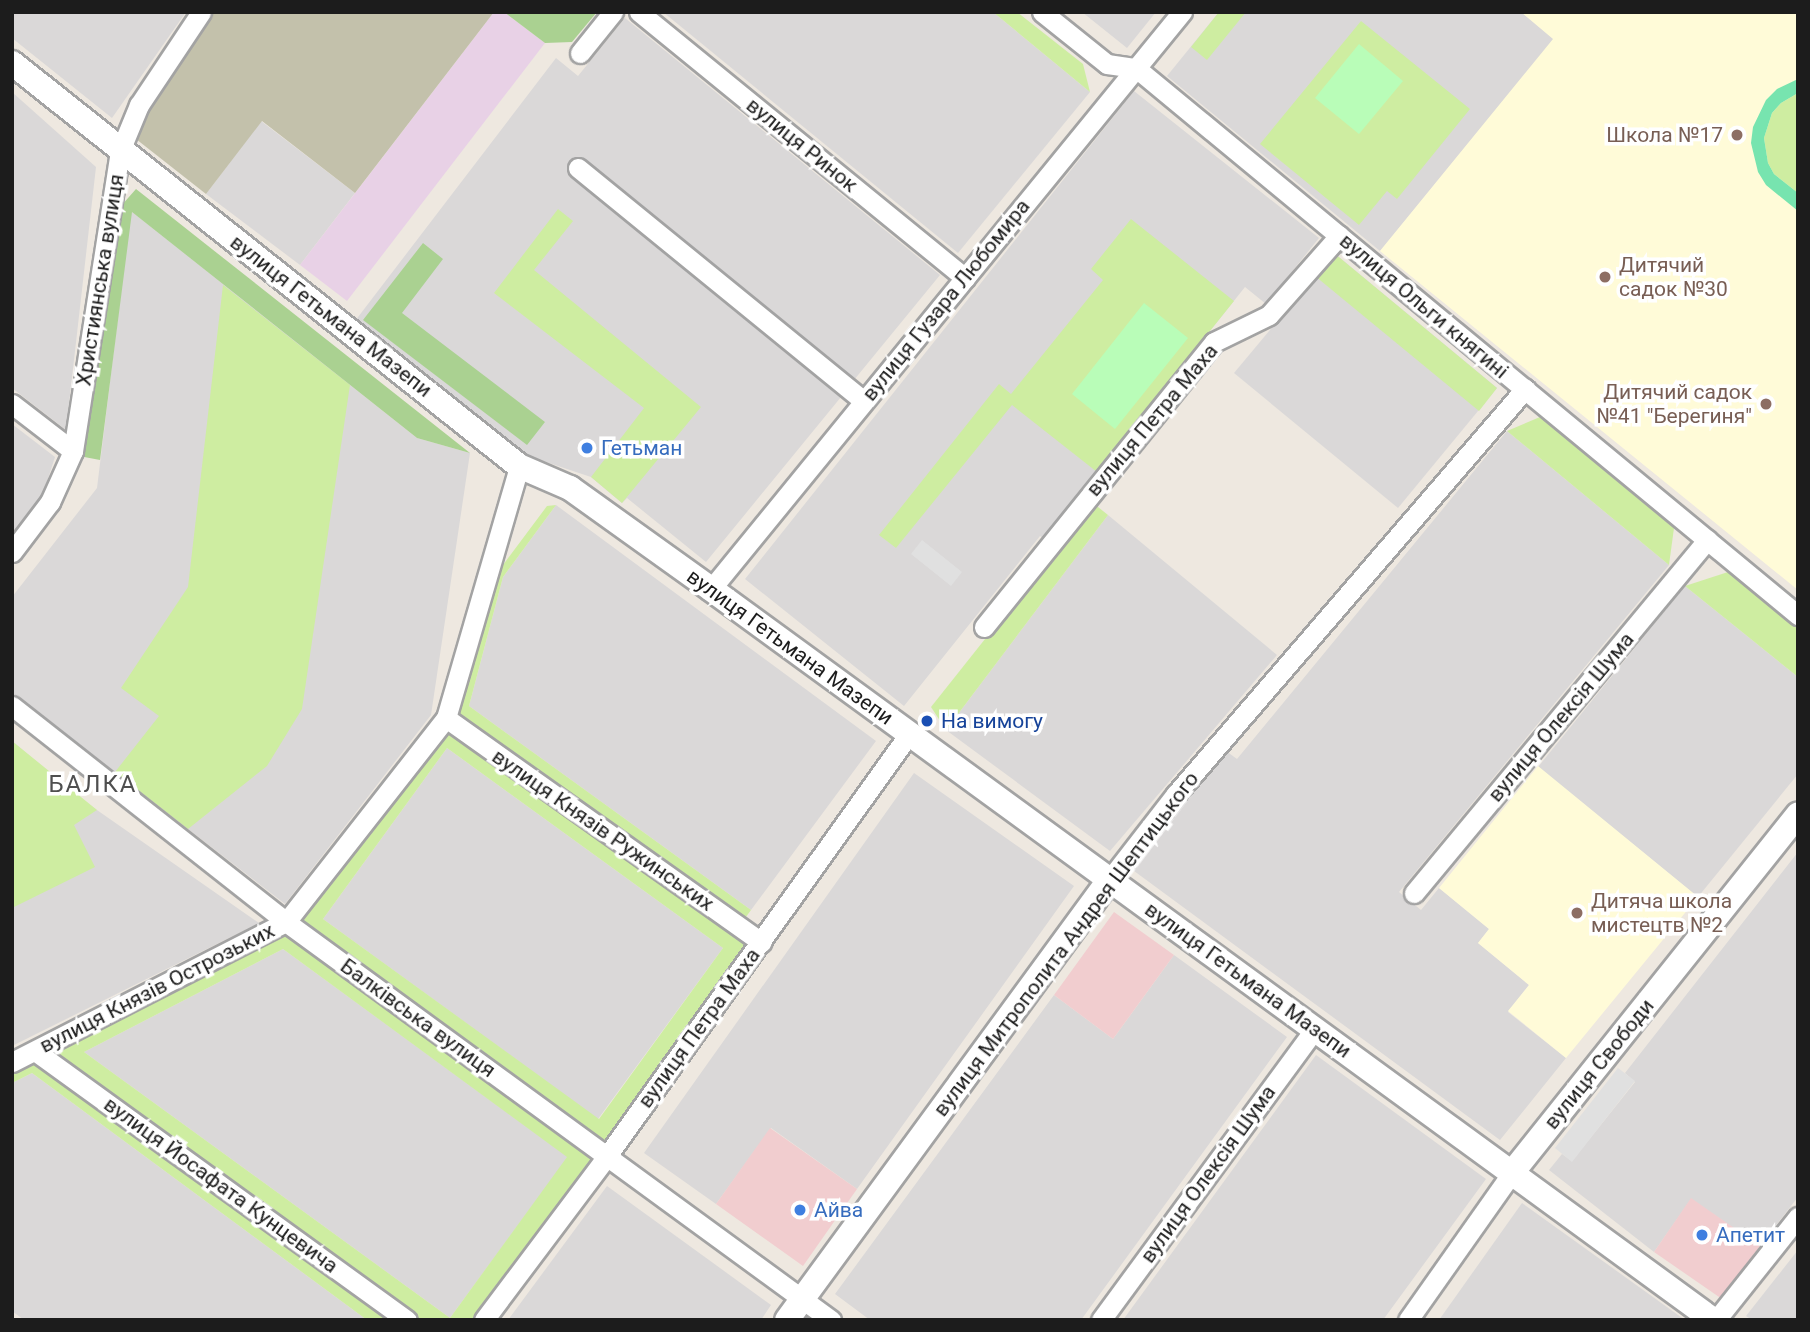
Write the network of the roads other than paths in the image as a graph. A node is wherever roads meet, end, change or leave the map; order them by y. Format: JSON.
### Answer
{"nodes":[{"id":1,"x":201,"y":12,"type":"edge"},
{"id":2,"x":613,"y":12,"type":"edge"},
{"id":3,"x":639,"y":12,"type":"edge"},
{"id":4,"x":1042,"y":12,"type":"edge"},
{"id":5,"x":1182,"y":12,"type":"edge"},
{"id":6,"x":580,"y":53,"type":"dead end"},
{"id":7,"x":12,"y":63,"type":"edge"},
{"id":8,"x":1136,"y":68,"type":"junction"},
{"id":9,"x":120,"y":151,"type":"junction"},
{"id":10,"x":578,"y":168,"type":"dead end"},
{"id":11,"x":1339,"y":236,"type":"junction"},
{"id":12,"x":965,"y":278,"type":"junction"},
{"id":13,"x":1525,"y":390,"type":"junction"},
{"id":14,"x":864,"y":401,"type":"junction"},
{"id":15,"x":12,"y":404,"type":"edge"},
{"id":16,"x":73,"y":452,"type":"junction"},
{"id":17,"x":519,"y":466,"type":"junction"},
{"id":18,"x":1707,"y":540,"type":"junction"},
{"id":19,"x":12,"y":552,"type":"edge"},
{"id":20,"x":711,"y":589,"type":"junction"},
{"id":21,"x":1798,"y":615,"type":"edge"},
{"id":22,"x":984,"y":627,"type":"dead end"},
{"id":23,"x":12,"y":706,"type":"edge"},
{"id":24,"x":446,"y":718,"type":"junction"},
{"id":25,"x":909,"y":734,"type":"junction"},
{"id":26,"x":1798,"y":814,"type":"edge"},
{"id":27,"x":1110,"y":879,"type":"junction"},
{"id":28,"x":1414,"y":893,"type":"dead end"},
{"id":29,"x":286,"y":922,"type":"junction"},
{"id":30,"x":761,"y":942,"type":"junction"},
{"id":31,"x":1315,"y":1029,"type":"junction"},
{"id":32,"x":35,"y":1051,"type":"junction"},
{"id":33,"x":12,"y":1062,"type":"edge"},
{"id":34,"x":607,"y":1156,"type":"junction"},
{"id":35,"x":1511,"y":1174,"type":"junction"},
{"id":36,"x":1798,"y":1217,"type":"edge"},
{"id":37,"x":803,"y":1299,"type":"junction"},
{"id":38,"x":407,"y":1320,"type":"edge"},
{"id":39,"x":484,"y":1320,"type":"edge"},
{"id":40,"x":787,"y":1320,"type":"edge"},
{"id":41,"x":831,"y":1320,"type":"edge"},
{"id":42,"x":1101,"y":1320,"type":"edge"},
{"id":43,"x":1408,"y":1320,"type":"edge"},
{"id":44,"x":1715,"y":1320,"type":"edge"}],
"edges":[{"from":1,"to":9,"type":"street","name":"Християнська вулиця"},
{"from":2,"to":6,"type":"street"},
{"from":3,"to":12,"type":"street","name":"вулиця Ринок"},
{"from":4,"to":8,"type":"street","name":"вулиця Ольги княгині"},
{"from":5,"to":8,"type":"street","name":"вулиця Гузара Любомира"},
{"from":7,"to":9,"type":"street","name":"вулиця Гетьмана Мазепи"},
{"from":8,"to":11,"type":"street","name":"вулиця Ольги княгині"},
{"from":8,"to":12,"type":"street","name":"вулиця Гузара Любомира"},
{"from":9,"to":16,"type":"street","name":"Християнська вулиця"},
{"from":9,"to":17,"type":"street","name":"вулиця Гетьмана Мазепи"},
{"from":10,"to":14,"type":"street"},
{"from":11,"to":13,"type":"street","name":"вулиця Ольги княгині"},
{"from":11,"to":22,"type":"street","name":"вулиця Петра Маха"},
{"from":12,"to":14,"type":"street","name":"вулиця Гузара Любомира"},
{"from":13,"to":18,"type":"street","name":"вулиця Ольги княгині"},
{"from":13,"to":27,"type":"street","name":"вулиця Митрополита Андрея Шептицького"},
{"from":14,"to":20,"type":"street","name":"вулиця Гузара Любомира"},
{"from":15,"to":16,"type":"street"},
{"from":16,"to":19,"type":"street","name":"Християнська вулиця"},
{"from":17,"to":20,"type":"street","name":"вулиця Гетьмана Мазепи"},
{"from":17,"to":24,"type":"street","name":"вулиця Князів Острозьких"},
{"from":18,"to":21,"type":"street","name":"вулиця Ольги княгині"},
{"from":18,"to":28,"type":"street","name":"вулиця Олексія Шума"},
{"from":20,"to":25,"type":"street","name":"вулиця Гетьмана Мазепи"},
{"from":23,"to":29,"type":"street","name":"Балківська вулиця"},
{"from":24,"to":29,"type":"street","name":"вулиця Князів Острозьких"},
{"from":24,"to":30,"type":"street","name":"вулиця Князів Ружинських"},
{"from":25,"to":27,"type":"street","name":"вулиця Гетьмана Мазепи"},
{"from":25,"to":30,"type":"street","name":"вулиця Петра Маха"},
{"from":26,"to":35,"type":"street","name":"вулиця Свободи"},
{"from":27,"to":31,"type":"street","name":"вулиця Гетьмана Мазепи"},
{"from":27,"to":37,"type":"street","name":"вулиця Митрополита Андрея Шептицького"},
{"from":29,"to":32,"type":"street","name":"вулиця Князів Острозьких"},
{"from":29,"to":34,"type":"street","name":"Балківська вулиця"},
{"from":30,"to":34,"type":"street","name":"вулиця Петра Маха"},
{"from":31,"to":35,"type":"street","name":"вулиця Гетьмана Мазепи"},
{"from":31,"to":42,"type":"street","name":"вулиця Олексія Шума"},
{"from":32,"to":33,"type":"street","name":"вулиця Князів Острозьких"},
{"from":32,"to":38,"type":"street","name":"вулиця Йосафата Кунцевича"},
{"from":34,"to":37,"type":"street","name":"Балківська вулиця"},
{"from":34,"to":39,"type":"street","name":"вулиця Петра Маха"},
{"from":35,"to":43,"type":"street","name":"вулиця Свободи"},
{"from":35,"to":44,"type":"street","name":"вулиця Гетьмана Мазепи"},
{"from":36,"to":44,"type":"street"},
{"from":37,"to":40,"type":"street","name":"вулиця Митрополита Андрея Шептицького"},
{"from":37,"to":41,"type":"street","name":"Балківська вулиця"}]}
